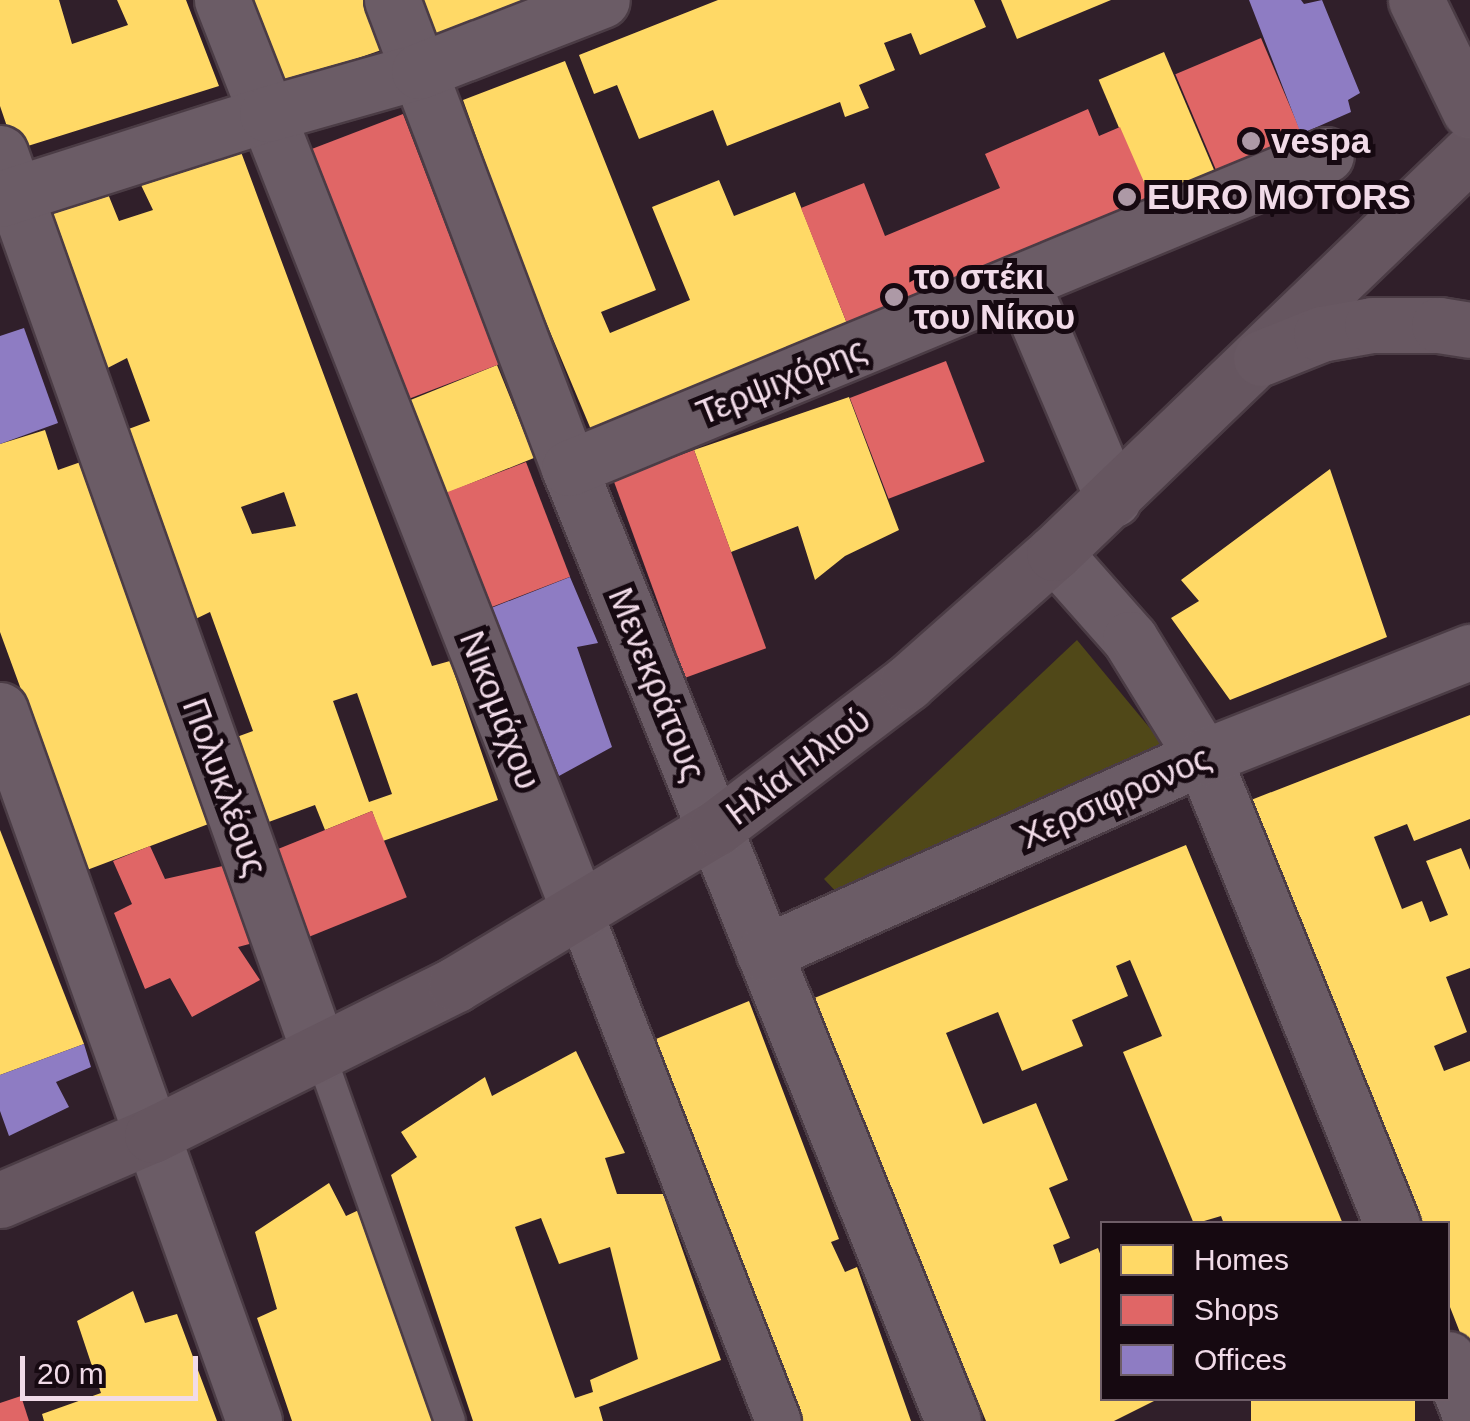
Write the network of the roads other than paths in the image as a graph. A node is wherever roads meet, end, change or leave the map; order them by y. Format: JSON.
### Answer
{"nodes":[{"id":1,"x":222,"y":0,"type":"edge"},
{"id":2,"x":392,"y":0,"type":"edge"},
{"id":3,"x":602,"y":0,"type":"edge"},
{"id":4,"x":1416,"y":0,"type":"edge"},
{"id":5,"x":419,"y":71,"type":"junction"},
{"id":6,"x":1470,"y":110,"type":"edge"},
{"id":7,"x":267,"y":114,"type":"junction"},
{"id":8,"x":1470,"y":153,"type":"edge"},
{"id":9,"x":1326,"y":155,"type":"dead end"},
{"id":10,"x":5,"y":182,"type":"edge"},
{"id":11,"x":1021,"y":282,"type":"junction"},
{"id":12,"x":1470,"y":330,"type":"edge"},
{"id":13,"x":1261,"y":358,"type":"junction"},
{"id":14,"x":569,"y":468,"type":"junction"},
{"id":15,"x":1113,"y":499,"type":"junction"},
{"id":16,"x":1054,"y":553,"type":"junction"},
{"id":17,"x":1470,"y":652,"type":"edge"},
{"id":18,"x":0,"y":710,"type":"edge"},
{"id":19,"x":1203,"y":758,"type":"junction"},
{"id":20,"x":716,"y":828,"type":"junction"},
{"id":21,"x":580,"y":913,"type":"junction"},
{"id":22,"x":764,"y":953,"type":"junction"},
{"id":23,"x":320,"y":1054,"type":"junction"},
{"id":24,"x":152,"y":1136,"type":"junction"},
{"id":25,"x":0,"y":1200,"type":"edge"},
{"id":26,"x":1391,"y":1221,"type":"edge"},
{"id":27,"x":1450,"y":1364,"type":"edge"},
{"id":28,"x":1470,"y":1415,"type":"edge"},
{"id":29,"x":254,"y":1421,"type":"edge"},
{"id":30,"x":450,"y":1421,"type":"edge"},
{"id":31,"x":778,"y":1421,"type":"edge"},
{"id":32,"x":953,"y":1421,"type":"edge"}],
"edges":[{"from":1,"to":7,"type":"street","name":"Νικομάχου"},
{"from":2,"to":5,"type":"street","name":"Μενεκράτους"},
{"from":3,"to":5,"type":"street"},
{"from":4,"to":6,"type":"main road"},
{"from":5,"to":7,"type":"street"},
{"from":5,"to":14,"type":"street","name":"Μενεκράτους"},
{"from":7,"to":10,"type":"street"},
{"from":7,"to":21,"type":"street","name":"Νικομάχου"},
{"from":8,"to":13,"type":"main road","name":"Ηλία Ηλιού"},
{"from":9,"to":11,"type":"street","name":"Τερψιχόρης"},
{"from":10,"to":23,"type":"street","name":"Πολυκλέους"},
{"from":11,"to":14,"type":"street","name":"Τερψιχόρης"},
{"from":11,"to":15,"type":"street"},
{"from":12,"to":13,"type":"main road"},
{"from":13,"to":15,"type":"main road","name":"Ηλία Ηλιού"},
{"from":14,"to":20,"type":"street","name":"Μενεκράτους"},
{"from":15,"to":16,"type":"main road","name":"Ηλία Ηλιού"},
{"from":16,"to":19,"type":"street"},
{"from":16,"to":20,"type":"main road","name":"Ηλία Ηλιού"},
{"from":17,"to":19,"type":"street","name":"Χερσιφρονος"},
{"from":18,"to":24,"type":"street"},
{"from":19,"to":22,"type":"street","name":"Χερσιφρονος"},
{"from":19,"to":26,"type":"street"},
{"from":20,"to":21,"type":"main road","name":"Ηλία Ηλιού"},
{"from":20,"to":22,"type":"street","name":"Μενεκράτους"},
{"from":21,"to":23,"type":"main road","name":"Ηλία Ηλιού"},
{"from":21,"to":31,"type":"street","name":"Νικομάχου"},
{"from":22,"to":32,"type":"street","name":"Μενεκράτους"},
{"from":23,"to":24,"type":"main road","name":"Ηλία Ηλιού"},
{"from":23,"to":30,"type":"lane","name":"Πολυκλέους"},
{"from":24,"to":25,"type":"main road","name":"Ηλία Ηλιού"},
{"from":24,"to":29,"type":"street"},
{"from":27,"to":28,"type":"street"}]}
